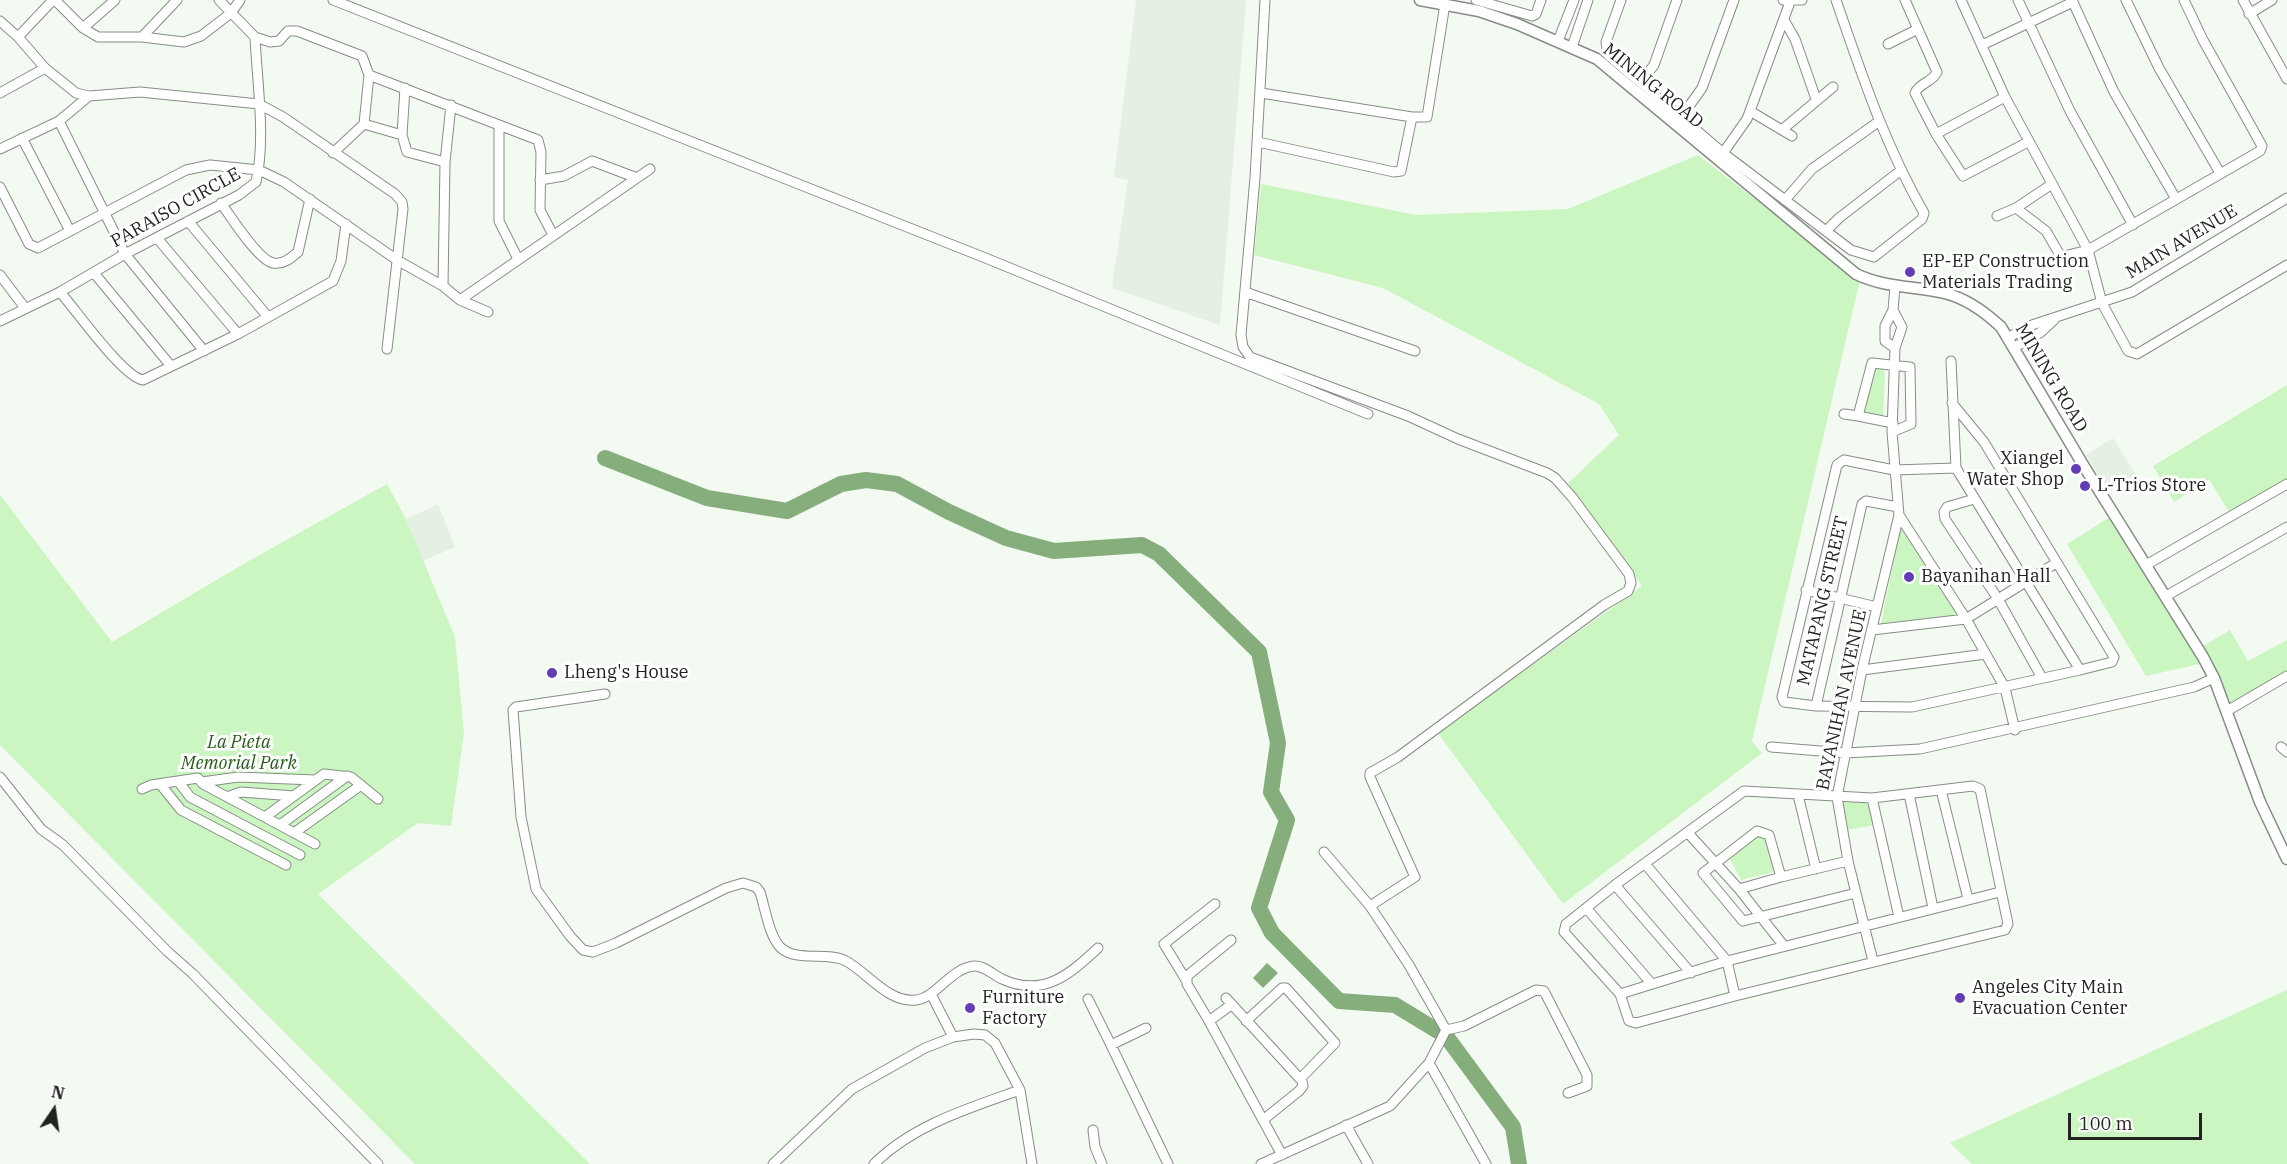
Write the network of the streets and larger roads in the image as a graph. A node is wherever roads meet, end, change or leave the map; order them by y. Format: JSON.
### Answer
{"nodes":[{"id":1,"x":54,"y":0,"type":"edge"},
{"id":2,"x":116,"y":0,"type":"edge"},
{"id":3,"x":177,"y":0,"type":"edge"},
{"id":4,"x":219,"y":0,"type":"edge"},
{"id":5,"x":240,"y":0,"type":"edge"},
{"id":6,"x":333,"y":0,"type":"edge"},
{"id":7,"x":1265,"y":0,"type":"edge"},
{"id":8,"x":1420,"y":0,"type":"edge"},
{"id":9,"x":1476,"y":0,"type":"edge"},
{"id":10,"x":1541,"y":0,"type":"edge"},
{"id":11,"x":1574,"y":0,"type":"edge"},
{"id":12,"x":1588,"y":0,"type":"edge"},
{"id":13,"x":1621,"y":0,"type":"edge"},
{"id":14,"x":1677,"y":0,"type":"edge"},
{"id":15,"x":1734,"y":0,"type":"edge"},
{"id":16,"x":1802,"y":0,"type":"edge"},
{"id":17,"x":1836,"y":0,"type":"edge"},
{"id":18,"x":1905,"y":0,"type":"edge"},
{"id":19,"x":1961,"y":0,"type":"edge"},
{"id":20,"x":2018,"y":0,"type":"edge"},
{"id":21,"x":2126,"y":0,"type":"edge"},
{"id":22,"x":2184,"y":0,"type":"edge"},
{"id":23,"x":2243,"y":0,"type":"edge"},
{"id":24,"x":2272,"y":0,"type":"edge"},
{"id":25,"x":1787,"y":1,"type":"edge"},
{"id":26,"x":2073,"y":1,"type":"edge"},
{"id":27,"x":1445,"y":4,"type":"junction"},
{"id":28,"x":231,"y":13,"type":"junction"},
{"id":29,"x":2249,"y":14,"type":"junction"},
{"id":30,"x":1567,"y":20,"type":"junction"},
{"id":31,"x":0,"y":21,"type":"edge"},
{"id":32,"x":1784,"y":21,"type":"junction"},
{"id":33,"x":1580,"y":24,"type":"junction"},
{"id":34,"x":2029,"y":24,"type":"junction"},
{"id":35,"x":83,"y":28,"type":"junction"},
{"id":36,"x":1918,"y":28,"type":"junction"},
{"id":37,"x":18,"y":37,"type":"junction"},
{"id":38,"x":142,"y":37,"type":"junction"},
{"id":39,"x":255,"y":37,"type":"junction"},
{"id":40,"x":1558,"y":41,"type":"junction"},
{"id":41,"x":1888,"y":44,"type":"dead end"},
{"id":42,"x":1982,"y":45,"type":"junction"},
{"id":43,"x":1572,"y":47,"type":"junction"},
{"id":44,"x":45,"y":68,"type":"junction"},
{"id":45,"x":369,"y":75,"type":"junction"},
{"id":46,"x":2287,"y":79,"type":"edge"},
{"id":47,"x":1641,"y":81,"type":"junction"},
{"id":48,"x":1833,"y":87,"type":"dead end"},
{"id":49,"x":405,"y":88,"type":"junction"},
{"id":50,"x":0,"y":93,"type":"edge"},
{"id":51,"x":1261,"y":93,"type":"junction"},
{"id":52,"x":89,"y":96,"type":"junction"},
{"id":53,"x":2005,"y":97,"type":"junction"},
{"id":54,"x":1816,"y":99,"type":"junction"},
{"id":55,"x":259,"y":104,"type":"junction"},
{"id":56,"x":451,"y":105,"type":"junction"},
{"id":57,"x":1750,"y":111,"type":"junction"},
{"id":58,"x":1682,"y":116,"type":"junction"},
{"id":59,"x":1412,"y":117,"type":"junction"},
{"id":60,"x":59,"y":121,"type":"junction"},
{"id":61,"x":1878,"y":122,"type":"junction"},
{"id":62,"x":364,"y":124,"type":"junction"},
{"id":63,"x":500,"y":125,"type":"junction"},
{"id":64,"x":1783,"y":129,"type":"junction"},
{"id":65,"x":1936,"y":134,"type":"junction"},
{"id":66,"x":402,"y":135,"type":"junction"},
{"id":67,"x":1792,"y":136,"type":"dead end"},
{"id":68,"x":22,"y":138,"type":"junction"},
{"id":69,"x":1258,"y":142,"type":"junction"},
{"id":70,"x":2028,"y":142,"type":"junction"},
{"id":71,"x":0,"y":148,"type":"edge"},
{"id":72,"x":333,"y":153,"type":"junction"},
{"id":73,"x":1723,"y":153,"type":"junction"},
{"id":74,"x":445,"y":162,"type":"junction"},
{"id":75,"x":650,"y":169,"type":"dead end"},
{"id":76,"x":259,"y":170,"type":"junction"},
{"id":77,"x":1900,"y":171,"type":"junction"},
{"id":78,"x":2220,"y":173,"type":"junction"},
{"id":79,"x":636,"y":178,"type":"junction"},
{"id":80,"x":540,"y":180,"type":"junction"},
{"id":81,"x":2052,"y":184,"type":"junction"},
{"id":82,"x":0,"y":187,"type":"edge"},
{"id":83,"x":2287,"y":198,"type":"edge"},
{"id":84,"x":2176,"y":199,"type":"junction"},
{"id":85,"x":310,"y":200,"type":"junction"},
{"id":86,"x":1785,"y":200,"type":"junction"},
{"id":87,"x":221,"y":203,"type":"junction"},
{"id":88,"x":2016,"y":208,"type":"junction"},
{"id":89,"x":105,"y":212,"type":"junction"},
{"id":90,"x":1997,"y":216,"type":"dead end"},
{"id":91,"x":188,"y":222,"type":"junction"},
{"id":92,"x":346,"y":224,"type":"junction"},
{"id":93,"x":2133,"y":225,"type":"junction"},
{"id":94,"x":70,"y":231,"type":"junction"},
{"id":95,"x":1826,"y":231,"type":"junction"},
{"id":96,"x":553,"y":235,"type":"junction"},
{"id":97,"x":157,"y":238,"type":"junction"},
{"id":98,"x":2088,"y":250,"type":"junction"},
{"id":99,"x":125,"y":254,"type":"junction"},
{"id":100,"x":518,"y":259,"type":"junction"},
{"id":101,"x":397,"y":260,"type":"junction"},
{"id":102,"x":2287,"y":265,"type":"edge"},
{"id":103,"x":94,"y":273,"type":"junction"},
{"id":104,"x":0,"y":275,"type":"edge"},
{"id":105,"x":443,"y":286,"type":"junction"},
{"id":106,"x":1896,"y":286,"type":"junction"},
{"id":107,"x":60,"y":292,"type":"junction"},
{"id":108,"x":1245,"y":292,"type":"junction"},
{"id":109,"x":460,"y":300,"type":"junction"},
{"id":110,"x":2102,"y":303,"type":"junction"},
{"id":111,"x":25,"y":308,"type":"junction"},
{"id":112,"x":1893,"y":310,"type":"junction"},
{"id":113,"x":488,"y":312,"type":"dead end"},
{"id":114,"x":268,"y":317,"type":"junction"},
{"id":115,"x":0,"y":321,"type":"edge"},
{"id":116,"x":238,"y":334,"type":"junction"},
{"id":117,"x":2012,"y":342,"type":"junction"},
{"id":118,"x":1243,"y":347,"type":"junction"},
{"id":119,"x":1895,"y":348,"type":"junction"},
{"id":120,"x":387,"y":349,"type":"dead end"},
{"id":121,"x":204,"y":351,"type":"junction"},
{"id":122,"x":1415,"y":351,"type":"dead end"},
{"id":123,"x":1234,"y":359,"type":"junction"},
{"id":124,"x":1951,"y":361,"type":"dead end"},
{"id":125,"x":1894,"y":364,"type":"junction"},
{"id":126,"x":171,"y":366,"type":"junction"},
{"id":127,"x":1952,"y":403,"type":"junction"},
{"id":128,"x":1368,"y":414,"type":"dead end"},
{"id":129,"x":1844,"y":414,"type":"dead end"},
{"id":130,"x":1858,"y":416,"type":"junction"},
{"id":131,"x":1892,"y":427,"type":"junction"},
{"id":132,"x":1956,"y":468,"type":"junction"},
{"id":133,"x":1894,"y":470,"type":"junction"},
{"id":134,"x":2287,"y":484,"type":"edge"},
{"id":135,"x":1974,"y":499,"type":"junction"},
{"id":136,"x":1899,"y":511,"type":"junction"},
{"id":137,"x":2287,"y":527,"type":"edge"},
{"id":138,"x":2056,"y":563,"type":"junction"},
{"id":139,"x":2146,"y":565,"type":"junction"},
{"id":140,"x":2026,"y":582,"type":"junction"},
{"id":141,"x":1806,"y":590,"type":"junction"},
{"id":142,"x":2166,"y":596,"type":"junction"},
{"id":143,"x":1840,"y":598,"type":"junction"},
{"id":144,"x":1998,"y":599,"type":"junction"},
{"id":145,"x":1877,"y":607,"type":"junction"},
{"id":146,"x":1966,"y":619,"type":"junction"},
{"id":147,"x":1872,"y":630,"type":"junction"},
{"id":148,"x":1986,"y":654,"type":"junction"},
{"id":149,"x":1862,"y":670,"type":"junction"},
{"id":150,"x":2079,"y":670,"type":"junction"},
{"id":151,"x":2287,"y":676,"type":"edge"},
{"id":152,"x":2042,"y":678,"type":"junction"},
{"id":153,"x":2214,"y":678,"type":"junction"},
{"id":154,"x":2005,"y":688,"type":"junction"},
{"id":155,"x":605,"y":694,"type":"dead end"},
{"id":156,"x":1816,"y":706,"type":"junction"},
{"id":157,"x":1854,"y":707,"type":"junction"},
{"id":158,"x":2227,"y":711,"type":"junction"},
{"id":159,"x":2015,"y":730,"type":"junction"},
{"id":160,"x":1771,"y":747,"type":"dead end"},
{"id":161,"x":1845,"y":753,"type":"junction"},
{"id":162,"x":347,"y":776,"type":"junction"},
{"id":163,"x":0,"y":777,"type":"edge"},
{"id":164,"x":315,"y":780,"type":"junction"},
{"id":165,"x":178,"y":781,"type":"junction"},
{"id":166,"x":202,"y":782,"type":"junction"},
{"id":167,"x":160,"y":784,"type":"junction"},
{"id":168,"x":361,"y":785,"type":"junction"},
{"id":169,"x":142,"y":789,"type":"dead end"},
{"id":170,"x":1941,"y":790,"type":"junction"},
{"id":171,"x":1909,"y":794,"type":"junction"},
{"id":172,"x":1798,"y":795,"type":"junction"},
{"id":173,"x":294,"y":796,"type":"junction"},
{"id":174,"x":227,"y":797,"type":"junction"},
{"id":175,"x":1837,"y":797,"type":"junction"},
{"id":176,"x":1872,"y":798,"type":"junction"},
{"id":177,"x":378,"y":799,"type":"dead end"},
{"id":178,"x":276,"y":809,"type":"junction"},
{"id":179,"x":251,"y":810,"type":"junction"},
{"id":180,"x":265,"y":817,"type":"junction"},
{"id":181,"x":280,"y":825,"type":"junction"},
{"id":182,"x":294,"y":833,"type":"junction"},
{"id":183,"x":1688,"y":833,"type":"junction"},
{"id":184,"x":315,"y":844,"type":"dead end"},
{"id":185,"x":1324,"y":852,"type":"dead end"},
{"id":186,"x":300,"y":855,"type":"dead end"},
{"id":187,"x":2287,"y":859,"type":"edge"},
{"id":188,"x":1848,"y":861,"type":"junction"},
{"id":189,"x":1714,"y":862,"type":"junction"},
{"id":190,"x":285,"y":865,"type":"dead end"},
{"id":191,"x":1646,"y":865,"type":"junction"},
{"id":192,"x":1816,"y":869,"type":"junction"},
{"id":193,"x":1781,"y":877,"type":"junction"},
{"id":194,"x":1615,"y":885,"type":"junction"},
{"id":195,"x":1739,"y":889,"type":"junction"},
{"id":196,"x":2000,"y":892,"type":"junction"},
{"id":197,"x":1856,"y":893,"type":"junction"},
{"id":198,"x":1968,"y":899,"type":"junction"},
{"id":199,"x":1215,"y":904,"type":"dead end"},
{"id":200,"x":1370,"y":906,"type":"junction"},
{"id":201,"x":1587,"y":909,"type":"junction"},
{"id":202,"x":1933,"y":909,"type":"junction"},
{"id":203,"x":1760,"y":916,"type":"junction"},
{"id":204,"x":1899,"y":917,"type":"junction"},
{"id":205,"x":1864,"y":925,"type":"junction"},
{"id":206,"x":1231,"y":940,"type":"dead end"},
{"id":207,"x":1784,"y":946,"type":"junction"},
{"id":208,"x":1098,"y":948,"type":"dead end"},
{"id":209,"x":1727,"y":961,"type":"junction"},
{"id":210,"x":1873,"y":962,"type":"junction"},
{"id":211,"x":1691,"y":973,"type":"junction"},
{"id":212,"x":1186,"y":980,"type":"junction"},
{"id":213,"x":1651,"y":983,"type":"junction"},
{"id":214,"x":931,"y":994,"type":"junction"},
{"id":215,"x":1620,"y":994,"type":"junction"},
{"id":216,"x":1735,"y":996,"type":"junction"},
{"id":217,"x":1088,"y":999,"type":"dead end"},
{"id":218,"x":1209,"y":1021,"type":"junction"},
{"id":219,"x":1246,"y":1021,"type":"junction"},
{"id":220,"x":1146,"y":1028,"type":"dead end"},
{"id":221,"x":1443,"y":1034,"type":"junction"},
{"id":222,"x":953,"y":1037,"type":"junction"},
{"id":223,"x":1111,"y":1046,"type":"junction"},
{"id":224,"x":1429,"y":1063,"type":"junction"},
{"id":225,"x":1300,"y":1078,"type":"junction"},
{"id":226,"x":1020,"y":1090,"type":"junction"},
{"id":227,"x":1568,"y":1093,"type":"dead end"},
{"id":228,"x":1263,"y":1120,"type":"junction"},
{"id":229,"x":1346,"y":1125,"type":"junction"},
{"id":230,"x":1093,"y":1130,"type":"dead end"},
{"id":231,"x":1282,"y":1155,"type":"junction"},
{"id":232,"x":378,"y":1164,"type":"edge"},
{"id":233,"x":773,"y":1164,"type":"edge"},
{"id":234,"x":874,"y":1164,"type":"edge"},
{"id":235,"x":1032,"y":1164,"type":"edge"},
{"id":236,"x":1102,"y":1164,"type":"edge"},
{"id":237,"x":1168,"y":1164,"type":"edge"},
{"id":238,"x":1261,"y":1164,"type":"edge"},
{"id":239,"x":1368,"y":1164,"type":"edge"},
{"id":240,"x":1486,"y":1164,"type":"edge"}],
"edges":[{"from":1,"to":35,"type":"street"},
{"from":1,"to":37,"type":"street"},
{"from":2,"to":35,"type":"street"},
{"from":3,"to":38,"type":"street"},
{"from":4,"to":28,"type":"street"},
{"from":5,"to":28,"type":"street"},
{"from":6,"to":123,"type":"street"},
{"from":7,"to":51,"type":"street"},
{"from":8,"to":27,"type":"street","name":"MINING ROAD"},
{"from":9,"to":10,"type":"street"},
{"from":11,"to":30,"type":"street"},
{"from":12,"to":33,"type":"street"},
{"from":13,"to":47,"type":"street"},
{"from":14,"to":47,"type":"street"},
{"from":15,"to":58,"type":"street"},
{"from":16,"to":25,"type":"street"},
{"from":17,"to":61,"type":"street"},
{"from":18,"to":36,"type":"street"},
{"from":19,"to":42,"type":"street"},
{"from":20,"to":34,"type":"street"},
{"from":21,"to":78,"type":"street"},
{"from":22,"to":78,"type":"street"},
{"from":23,"to":29,"type":"street"},
{"from":24,"to":29,"type":"street"},
{"from":25,"to":32,"type":"street"},
{"from":26,"to":34,"type":"street"},
{"from":26,"to":84,"type":"street"},
{"from":27,"to":40,"type":"street","name":"MINING ROAD"},
{"from":27,"to":59,"type":"street"},
{"from":28,"to":38,"type":"street"},
{"from":28,"to":39,"type":"street"},
{"from":29,"to":46,"type":"street"},
{"from":30,"to":33,"type":"street"},
{"from":30,"to":40,"type":"street"},
{"from":31,"to":37,"type":"street"},
{"from":32,"to":54,"type":"street"},
{"from":32,"to":57,"type":"street"},
{"from":33,"to":43,"type":"street"},
{"from":34,"to":42,"type":"street"},
{"from":34,"to":93,"type":"street"},
{"from":35,"to":38,"type":"street"},
{"from":36,"to":41,"type":"street"},
{"from":36,"to":65,"type":"street"},
{"from":37,"to":44,"type":"street"},
{"from":39,"to":45,"type":"street"},
{"from":39,"to":55,"type":"street","name":"PARAISO CIRCLE"},
{"from":40,"to":43,"type":"street","name":"MINING ROAD"},
{"from":42,"to":53,"type":"street"},
{"from":43,"to":106,"type":"street","name":"MINING ROAD"},
{"from":44,"to":50,"type":"street"},
{"from":44,"to":52,"type":"street"},
{"from":45,"to":49,"type":"street"},
{"from":45,"to":62,"type":"street"},
{"from":47,"to":58,"type":"street"},
{"from":48,"to":54,"type":"street"},
{"from":49,"to":56,"type":"street"},
{"from":49,"to":66,"type":"street"},
{"from":51,"to":59,"type":"street"},
{"from":51,"to":69,"type":"street"},
{"from":52,"to":55,"type":"street"},
{"from":52,"to":60,"type":"street"},
{"from":53,"to":65,"type":"street"},
{"from":53,"to":70,"type":"street"},
{"from":54,"to":64,"type":"street"},
{"from":55,"to":72,"type":"street"},
{"from":55,"to":76,"type":"street","name":"PARAISO CIRCLE"},
{"from":56,"to":63,"type":"street"},
{"from":56,"to":74,"type":"street"},
{"from":57,"to":64,"type":"street"},
{"from":57,"to":73,"type":"street"},
{"from":58,"to":73,"type":"street"},
{"from":59,"to":69,"type":"street"},
{"from":60,"to":68,"type":"street"},
{"from":60,"to":89,"type":"street"},
{"from":61,"to":77,"type":"street"},
{"from":61,"to":86,"type":"street"},
{"from":62,"to":66,"type":"street"},
{"from":62,"to":72,"type":"street"},
{"from":63,"to":80,"type":"street"},
{"from":63,"to":100,"type":"street"},
{"from":64,"to":67,"type":"street"},
{"from":65,"to":70,"type":"street"},
{"from":66,"to":74,"type":"street"},
{"from":68,"to":71,"type":"street"},
{"from":68,"to":94,"type":"street"},
{"from":69,"to":108,"type":"street"},
{"from":70,"to":81,"type":"street"},
{"from":72,"to":101,"type":"street"},
{"from":73,"to":86,"type":"street"},
{"from":74,"to":105,"type":"street"},
{"from":75,"to":79,"type":"street"},
{"from":76,"to":85,"type":"street"},
{"from":76,"to":87,"type":"street","name":"PARAISO CIRCLE"},
{"from":76,"to":89,"type":"street"},
{"from":77,"to":95,"type":"street"},
{"from":77,"to":95,"type":"street"},
{"from":78,"to":84,"type":"street"},
{"from":79,"to":80,"type":"street"},
{"from":79,"to":96,"type":"street"},
{"from":80,"to":96,"type":"street"},
{"from":81,"to":88,"type":"street"},
{"from":81,"to":98,"type":"street"},
{"from":82,"to":94,"type":"street"},
{"from":83,"to":110,"type":"street","name":"MAIN AVENUE"},
{"from":84,"to":93,"type":"street"},
{"from":85,"to":87,"type":"street"},
{"from":85,"to":92,"type":"street"},
{"from":86,"to":95,"type":"street"},
{"from":87,"to":91,"type":"street","name":"PARAISO CIRCLE"},
{"from":88,"to":90,"type":"street"},
{"from":88,"to":98,"type":"street"},
{"from":89,"to":94,"type":"street"},
{"from":89,"to":99,"type":"street"},
{"from":91,"to":97,"type":"street","name":"PARAISO CIRCLE"},
{"from":91,"to":114,"type":"street"},
{"from":92,"to":101,"type":"street"},
{"from":92,"to":114,"type":"street"},
{"from":93,"to":98,"type":"street"},
{"from":96,"to":100,"type":"street"},
{"from":97,"to":99,"type":"street","name":"PARAISO CIRCLE"},
{"from":97,"to":116,"type":"street"},
{"from":98,"to":110,"type":"street"},
{"from":99,"to":103,"type":"street","name":"PARAISO CIRCLE"},
{"from":99,"to":121,"type":"street"},
{"from":100,"to":109,"type":"street"},
{"from":101,"to":105,"type":"street"},
{"from":101,"to":120,"type":"street"},
{"from":102,"to":110,"type":"street"},
{"from":103,"to":107,"type":"street","name":"PARAISO CIRCLE"},
{"from":103,"to":126,"type":"street"},
{"from":104,"to":111,"type":"street"},
{"from":105,"to":109,"type":"street"},
{"from":106,"to":112,"type":"street"},
{"from":106,"to":117,"type":"street","name":"MINING ROAD"},
{"from":107,"to":111,"type":"street","name":"PARAISO CIRCLE"},
{"from":107,"to":126,"type":"street"},
{"from":108,"to":118,"type":"street"},
{"from":108,"to":122,"type":"street"},
{"from":109,"to":113,"type":"street"},
{"from":110,"to":117,"type":"street","name":"MAIN AVENUE"},
{"from":111,"to":115,"type":"street","name":"PARAISO CIRCLE"},
{"from":112,"to":119,"type":"street"},
{"from":112,"to":119,"type":"street"},
{"from":114,"to":116,"type":"street"},
{"from":116,"to":121,"type":"street"},
{"from":117,"to":139,"type":"street","name":"MINING ROAD"},
{"from":118,"to":123,"type":"street"},
{"from":118,"to":200,"type":"street"},
{"from":119,"to":125,"type":"street"},
{"from":121,"to":126,"type":"street"},
{"from":123,"to":128,"type":"street"},
{"from":124,"to":127,"type":"street"},
{"from":125,"to":130,"type":"street"},
{"from":125,"to":131,"type":"street"},
{"from":125,"to":131,"type":"street"},
{"from":127,"to":132,"type":"street"},
{"from":127,"to":138,"type":"street"},
{"from":129,"to":130,"type":"street"},
{"from":130,"to":131,"type":"street"},
{"from":131,"to":133,"type":"street"},
{"from":132,"to":133,"type":"street"},
{"from":132,"to":135,"type":"street"},
{"from":133,"to":136,"type":"street"},
{"from":133,"to":141,"type":"street"},
{"from":134,"to":139,"type":"street"},
{"from":135,"to":140,"type":"street"},
{"from":135,"to":144,"type":"street"},
{"from":136,"to":143,"type":"street","name":"MATAPANG STREET"},
{"from":136,"to":145,"type":"street","name":"BAYANIHAN AVENUE"},
{"from":136,"to":146,"type":"street"},
{"from":137,"to":142,"type":"street"},
{"from":138,"to":140,"type":"street"},
{"from":138,"to":150,"type":"street"},
{"from":139,"to":142,"type":"street","name":"MINING ROAD"},
{"from":140,"to":144,"type":"street"},
{"from":140,"to":150,"type":"street"},
{"from":141,"to":143,"type":"street"},
{"from":141,"to":156,"type":"street"},
{"from":142,"to":153,"type":"street","name":"MINING ROAD"},
{"from":143,"to":145,"type":"street"},
{"from":143,"to":156,"type":"street","name":"MATAPANG STREET"},
{"from":144,"to":146,"type":"street"},
{"from":144,"to":152,"type":"street"},
{"from":145,"to":147,"type":"street","name":"BAYANIHAN AVENUE"},
{"from":146,"to":147,"type":"street"},
{"from":146,"to":148,"type":"street"},
{"from":147,"to":149,"type":"street","name":"BAYANIHAN AVENUE"},
{"from":148,"to":149,"type":"street"},
{"from":148,"to":154,"type":"street"},
{"from":149,"to":157,"type":"street","name":"BAYANIHAN AVENUE"},
{"from":150,"to":152,"type":"street"},
{"from":151,"to":158,"type":"street"},
{"from":152,"to":154,"type":"street"},
{"from":153,"to":158,"type":"street","name":"MINING ROAD"},
{"from":153,"to":159,"type":"street"},
{"from":154,"to":157,"type":"street"},
{"from":154,"to":159,"type":"street"},
{"from":155,"to":214,"type":"street"},
{"from":156,"to":157,"type":"street"},
{"from":157,"to":161,"type":"street","name":"BAYANIHAN AVENUE"},
{"from":158,"to":187,"type":"street","name":"MINING ROAD"},
{"from":159,"to":161,"type":"street"},
{"from":160,"to":161,"type":"street"},
{"from":161,"to":175,"type":"street","name":"BAYANIHAN AVENUE"},
{"from":162,"to":164,"type":"street"},
{"from":162,"to":168,"type":"street"},
{"from":162,"to":181,"type":"street"},
{"from":163,"to":232,"type":"street"},
{"from":164,"to":166,"type":"street"},
{"from":164,"to":173,"type":"street"},
{"from":165,"to":166,"type":"street"},
{"from":165,"to":167,"type":"street"},
{"from":165,"to":186,"type":"street"},
{"from":166,"to":174,"type":"street"},
{"from":167,"to":169,"type":"street"},
{"from":167,"to":190,"type":"street"},
{"from":168,"to":177,"type":"street"},
{"from":168,"to":182,"type":"street"},
{"from":170,"to":171,"type":"street"},
{"from":170,"to":196,"type":"street"},
{"from":170,"to":198,"type":"street"},
{"from":171,"to":176,"type":"street"},
{"from":171,"to":202,"type":"street"},
{"from":172,"to":175,"type":"street"},
{"from":172,"to":183,"type":"street"},
{"from":172,"to":192,"type":"street"},
{"from":173,"to":174,"type":"street"},
{"from":173,"to":178,"type":"street"},
{"from":174,"to":179,"type":"street"},
{"from":175,"to":176,"type":"street"},
{"from":175,"to":188,"type":"street","name":"BAYANIHAN AVENUE"},
{"from":176,"to":204,"type":"street"},
{"from":178,"to":179,"type":"street"},
{"from":178,"to":180,"type":"street"},
{"from":179,"to":180,"type":"street"},
{"from":180,"to":181,"type":"street"},
{"from":181,"to":182,"type":"street"},
{"from":182,"to":184,"type":"street"},
{"from":183,"to":189,"type":"street"},
{"from":183,"to":191,"type":"street"},
{"from":185,"to":200,"type":"street"},
{"from":188,"to":192,"type":"street"},
{"from":188,"to":197,"type":"street","name":"BAYANIHAN AVENUE"},
{"from":189,"to":193,"type":"street"},
{"from":189,"to":195,"type":"street"},
{"from":189,"to":203,"type":"street"},
{"from":191,"to":194,"type":"street"},
{"from":191,"to":209,"type":"street"},
{"from":192,"to":193,"type":"street"},
{"from":193,"to":195,"type":"street"},
{"from":194,"to":201,"type":"street"},
{"from":194,"to":211,"type":"street"},
{"from":195,"to":203,"type":"street"},
{"from":196,"to":198,"type":"street"},
{"from":196,"to":210,"type":"street"},
{"from":197,"to":203,"type":"street"},
{"from":197,"to":205,"type":"street","name":"BAYANIHAN AVENUE"},
{"from":198,"to":202,"type":"street"},
{"from":199,"to":212,"type":"street"},
{"from":200,"to":221,"type":"street"},
{"from":201,"to":213,"type":"street"},
{"from":201,"to":215,"type":"street"},
{"from":202,"to":204,"type":"street"},
{"from":203,"to":207,"type":"street"},
{"from":204,"to":205,"type":"street"},
{"from":205,"to":207,"type":"street"},
{"from":205,"to":210,"type":"street","name":"BAYANIHAN AVENUE"},
{"from":206,"to":212,"type":"street"},
{"from":207,"to":209,"type":"street"},
{"from":208,"to":214,"type":"street"},
{"from":209,"to":211,"type":"street"},
{"from":209,"to":216,"type":"street"},
{"from":210,"to":216,"type":"street"},
{"from":211,"to":213,"type":"street"},
{"from":212,"to":218,"type":"street"},
{"from":213,"to":215,"type":"street"},
{"from":214,"to":222,"type":"street"},
{"from":215,"to":216,"type":"street"},
{"from":217,"to":223,"type":"street"},
{"from":218,"to":219,"type":"street"},
{"from":218,"to":228,"type":"street"},
{"from":219,"to":225,"type":"street"},
{"from":219,"to":225,"type":"street"},
{"from":220,"to":223,"type":"street"},
{"from":221,"to":224,"type":"street"},
{"from":221,"to":227,"type":"street"},
{"from":222,"to":226,"type":"street"},
{"from":222,"to":233,"type":"street"},
{"from":223,"to":237,"type":"street"},
{"from":224,"to":229,"type":"street"},
{"from":224,"to":240,"type":"street"},
{"from":225,"to":228,"type":"street"},
{"from":226,"to":234,"type":"street"},
{"from":226,"to":235,"type":"street"},
{"from":228,"to":231,"type":"street"},
{"from":229,"to":231,"type":"street"},
{"from":229,"to":239,"type":"street"},
{"from":230,"to":236,"type":"street"},
{"from":231,"to":238,"type":"street"}]}
